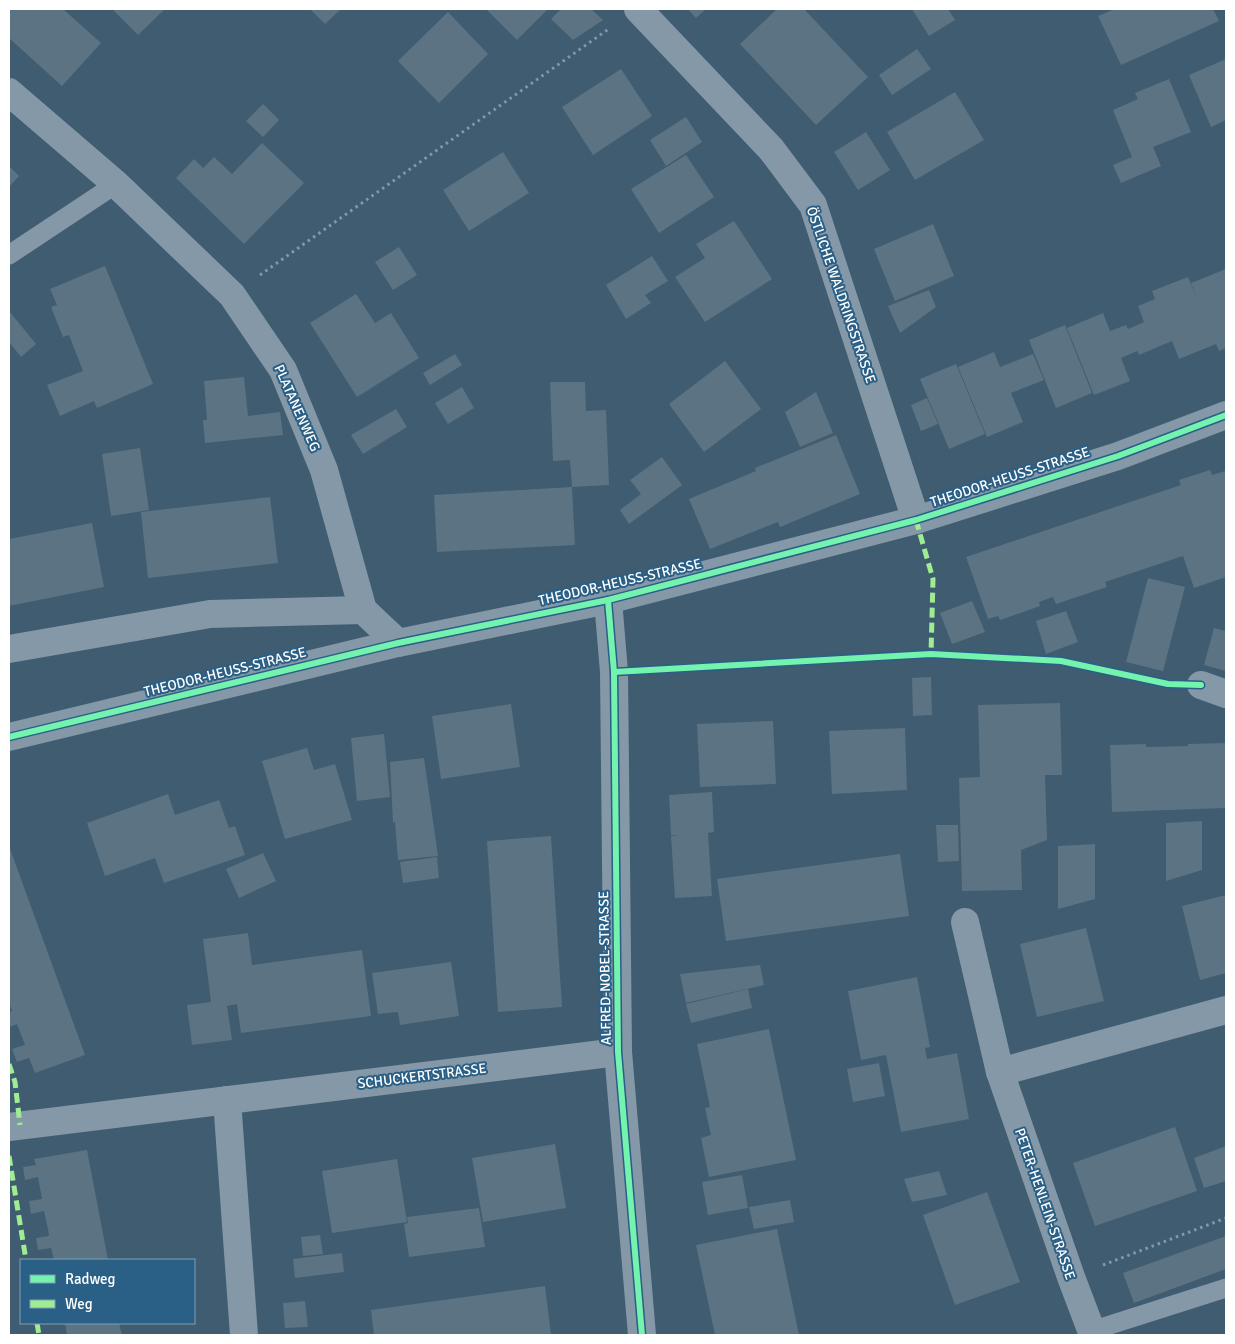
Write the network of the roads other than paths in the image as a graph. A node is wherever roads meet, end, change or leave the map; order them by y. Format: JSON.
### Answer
{"nodes":[{"id":1,"x":638,"y":9,"type":"edge"},
{"id":2,"x":9,"y":92,"type":"edge"},
{"id":3,"x":116,"y":184,"type":"junction"},
{"id":4,"x":9,"y":255,"type":"edge"},
{"id":5,"x":1226,"y":415,"type":"edge"},
{"id":6,"x":916,"y":520,"type":"junction"},
{"id":7,"x":608,"y":600,"type":"junction"},
{"id":8,"x":363,"y":610,"type":"junction"},
{"id":9,"x":398,"y":643,"type":"junction"},
{"id":10,"x":9,"y":649,"type":"edge"},
{"id":11,"x":1201,"y":685,"type":"dead end"},
{"id":12,"x":1226,"y":694,"type":"edge"},
{"id":13,"x":9,"y":737,"type":"edge"},
{"id":14,"x":965,"y":922,"type":"dead end"},
{"id":15,"x":1226,"y":1010,"type":"edge"},
{"id":16,"x":618,"y":1052,"type":"junction"},
{"id":17,"x":1000,"y":1072,"type":"junction"},
{"id":18,"x":227,"y":1100,"type":"junction"},
{"id":19,"x":9,"y":1127,"type":"edge"},
{"id":20,"x":1226,"y":1288,"type":"edge"},
{"id":21,"x":1092,"y":1333,"type":"edge"},
{"id":22,"x":244,"y":1335,"type":"edge"},
{"id":23,"x":642,"y":1335,"type":"edge"}],
"edges":[{"from":1,"to":6,"type":"street","name":"ÖSTLICHE WALDRINGSTRASSE"},
{"from":2,"to":3,"type":"street","name":"PLATANENWEG"},
{"from":3,"to":4,"type":"lane"},
{"from":3,"to":8,"type":"street","name":"PLATANENWEG"},
{"from":5,"to":6,"type":"street","name":"THEODOR-HEUSS-STRASSE"},
{"from":6,"to":7,"type":"street","name":"THEODOR-HEUSS-STRASSE"},
{"from":7,"to":9,"type":"street","name":"THEODOR-HEUSS-STRASSE"},
{"from":7,"to":16,"type":"street","name":"ALFRED-NOBEL-STRASSE"},
{"from":8,"to":9,"type":"street"},
{"from":8,"to":10,"type":"street"},
{"from":9,"to":13,"type":"street","name":"THEODOR-HEUSS-STRASSE"},
{"from":11,"to":12,"type":"street"},
{"from":14,"to":17,"type":"street","name":"PETER-HENLEIN-STRASSE"},
{"from":15,"to":17,"type":"street"},
{"from":16,"to":18,"type":"street","name":"SCHUCKERTSTRASSE"},
{"from":16,"to":23,"type":"street","name":"ALFRED-NOBEL-STRASSE"},
{"from":17,"to":21,"type":"street","name":"PETER-HENLEIN-STRASSE"},
{"from":18,"to":19,"type":"street","name":"SCHUCKERTSTRASSE"},
{"from":18,"to":22,"type":"street"},
{"from":20,"to":21,"type":"lane"}]}
